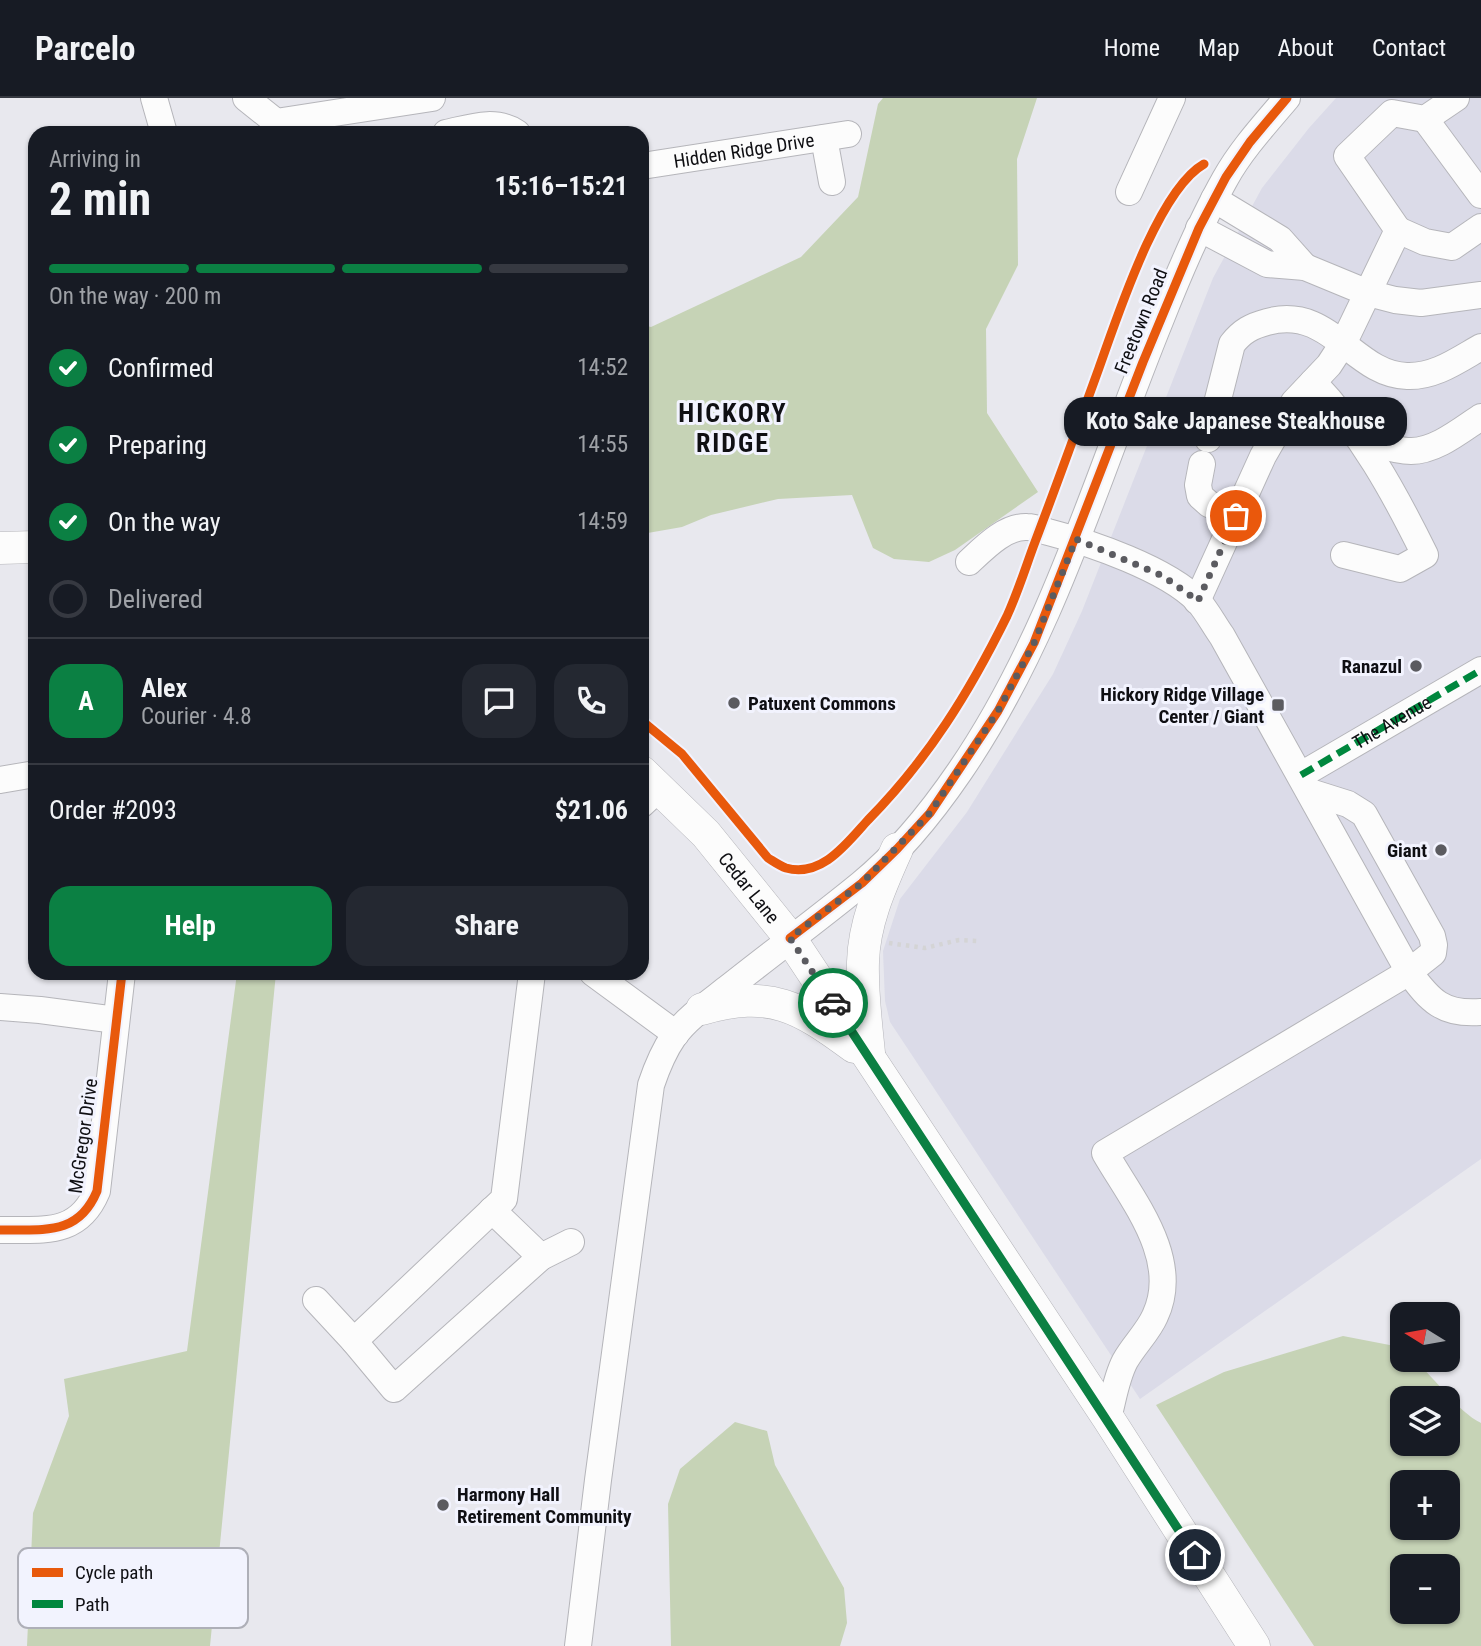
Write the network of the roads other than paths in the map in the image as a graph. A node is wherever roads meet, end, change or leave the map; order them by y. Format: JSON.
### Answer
{"nodes":[{"id":1,"x":154,"y":98,"type":"edge"},
{"id":2,"x":246,"y":98,"type":"edge"},
{"id":3,"x":432,"y":98,"type":"edge"},
{"id":4,"x":1172,"y":98,"type":"edge"},
{"id":5,"x":1287,"y":98,"type":"edge"},
{"id":6,"x":1456,"y":98,"type":"edge"},
{"id":7,"x":1425,"y":119,"type":"junction"},
{"id":8,"x":162,"y":126,"type":"edge"},
{"id":9,"x":476,"y":126,"type":"edge"},
{"id":10,"x":494,"y":126,"type":"edge"},
{"id":11,"x":649,"y":165,"type":"edge"},
{"id":12,"x":832,"y":182,"type":"dead end"},
{"id":13,"x":1129,"y":192,"type":"dead end"},
{"id":14,"x":1481,"y":195,"type":"edge"},
{"id":15,"x":1214,"y":200,"type":"junction"},
{"id":16,"x":1481,"y":227,"type":"edge"},
{"id":17,"x":1199,"y":228,"type":"junction"},
{"id":18,"x":1398,"y":230,"type":"junction"},
{"id":19,"x":1305,"y":267,"type":"junction"},
{"id":20,"x":1368,"y":293,"type":"junction"},
{"id":21,"x":1481,"y":295,"type":"edge"},
{"id":22,"x":1344,"y":342,"type":"junction"},
{"id":23,"x":1481,"y":347,"type":"edge"},
{"id":24,"x":1313,"y":382,"type":"junction"},
{"id":25,"x":1481,"y":417,"type":"edge"},
{"id":26,"x":1362,"y":440,"type":"junction"},
{"id":27,"x":1236,"y":516,"type":"junction"},
{"id":28,"x":1076,"y":539,"type":"junction"},
{"id":29,"x":28,"y":547,"type":"edge"},
{"id":30,"x":0,"y":548,"type":"edge"},
{"id":31,"x":1344,"y":555,"type":"dead end"},
{"id":32,"x":969,"y":562,"type":"dead end"},
{"id":33,"x":1198,"y":601,"type":"junction"},
{"id":34,"x":1481,"y":670,"type":"edge"},
{"id":35,"x":28,"y":775,"type":"edge"},
{"id":36,"x":0,"y":780,"type":"edge"},
{"id":37,"x":1306,"y":784,"type":"junction"},
{"id":38,"x":649,"y":789,"type":"edge"},
{"id":39,"x":897,"y":849,"type":"junction"},
{"id":40,"x":790,"y":938,"type":"junction"},
{"id":41,"x":1409,"y":972,"type":"junction"},
{"id":42,"x":121,"y":980,"type":"edge"},
{"id":43,"x":531,"y":980,"type":"edge"},
{"id":44,"x":603,"y":980,"type":"edge"},
{"id":45,"x":0,"y":1007,"type":"edge"},
{"id":46,"x":702,"y":1009,"type":"junction"},
{"id":47,"x":1481,"y":1012,"type":"edge"},
{"id":48,"x":116,"y":1020,"type":"junction"},
{"id":49,"x":676,"y":1034,"type":"junction"},
{"id":50,"x":869,"y":1058,"type":"junction"},
{"id":51,"x":492,"y":1210,"type":"junction"},
{"id":52,"x":0,"y":1230,"type":"edge"},
{"id":53,"x":571,"y":1242,"type":"dead end"},
{"id":54,"x":541,"y":1257,"type":"junction"},
{"id":55,"x":316,"y":1300,"type":"dead end"},
{"id":56,"x":354,"y":1341,"type":"junction"},
{"id":57,"x":1108,"y":1418,"type":"junction"},
{"id":58,"x":578,"y":1646,"type":"edge"},
{"id":59,"x":1254,"y":1646,"type":"edge"}],
"edges":[{"from":1,"to":8,"type":"street"},
{"from":2,"to":3,"type":"street"},
{"from":4,"to":13,"type":"street"},
{"from":5,"to":15,"type":"street","name":"Freetown Road"},
{"from":6,"to":7,"type":"street"},
{"from":7,"to":14,"type":"street"},
{"from":7,"to":18,"type":"street"},
{"from":9,"to":10,"type":"street"},
{"from":11,"to":12,"type":"street","name":"Hidden Ridge Drive"},
{"from":15,"to":17,"type":"street","name":"Freetown Road"},
{"from":15,"to":19,"type":"street"},
{"from":16,"to":18,"type":"street"},
{"from":17,"to":19,"type":"street"},
{"from":17,"to":28,"type":"street","name":"Freetown Road"},
{"from":18,"to":20,"type":"street"},
{"from":19,"to":20,"type":"street"},
{"from":20,"to":21,"type":"street"},
{"from":20,"to":22,"type":"street"},
{"from":22,"to":23,"type":"street"},
{"from":22,"to":24,"type":"street"},
{"from":22,"to":27,"type":"street"},
{"from":24,"to":26,"type":"street"},
{"from":24,"to":27,"type":"street"},
{"from":25,"to":26,"type":"street"},
{"from":26,"to":31,"type":"street"},
{"from":27,"to":33,"type":"street"},
{"from":28,"to":32,"type":"street"},
{"from":28,"to":33,"type":"street"},
{"from":28,"to":39,"type":"street","name":"Freetown Road"},
{"from":29,"to":30,"type":"main road"},
{"from":33,"to":37,"type":"street"},
{"from":34,"to":37,"type":"street","name":"The Avenue"},
{"from":35,"to":36,"type":"street"},
{"from":37,"to":41,"type":"street"},
{"from":37,"to":41,"type":"street"},
{"from":38,"to":40,"type":"main road","name":"Cedar Lane"},
{"from":39,"to":40,"type":"street","name":"Freetown Road"},
{"from":39,"to":50,"type":"main road"},
{"from":40,"to":46,"type":"street","name":"Freetown Road"},
{"from":40,"to":50,"type":"main road","name":"Cedar Lane"},
{"from":41,"to":47,"type":"street"},
{"from":41,"to":57,"type":"street"},
{"from":42,"to":48,"type":"street","name":"McGregor Drive"},
{"from":43,"to":51,"type":"street"},
{"from":44,"to":49,"type":"street"},
{"from":45,"to":48,"type":"street"},
{"from":46,"to":49,"type":"street","name":"Freetown Road"},
{"from":46,"to":50,"type":"main road"},
{"from":48,"to":52,"type":"street","name":"McGregor Drive"},
{"from":49,"to":58,"type":"street","name":"Freetown Road"},
{"from":50,"to":57,"type":"main road","name":"Cedar Lane"},
{"from":51,"to":54,"type":"street"},
{"from":51,"to":56,"type":"street"},
{"from":53,"to":54,"type":"street"},
{"from":54,"to":56,"type":"street"},
{"from":55,"to":56,"type":"street"},
{"from":57,"to":59,"type":"main road","name":"Cedar Lane"}]}
